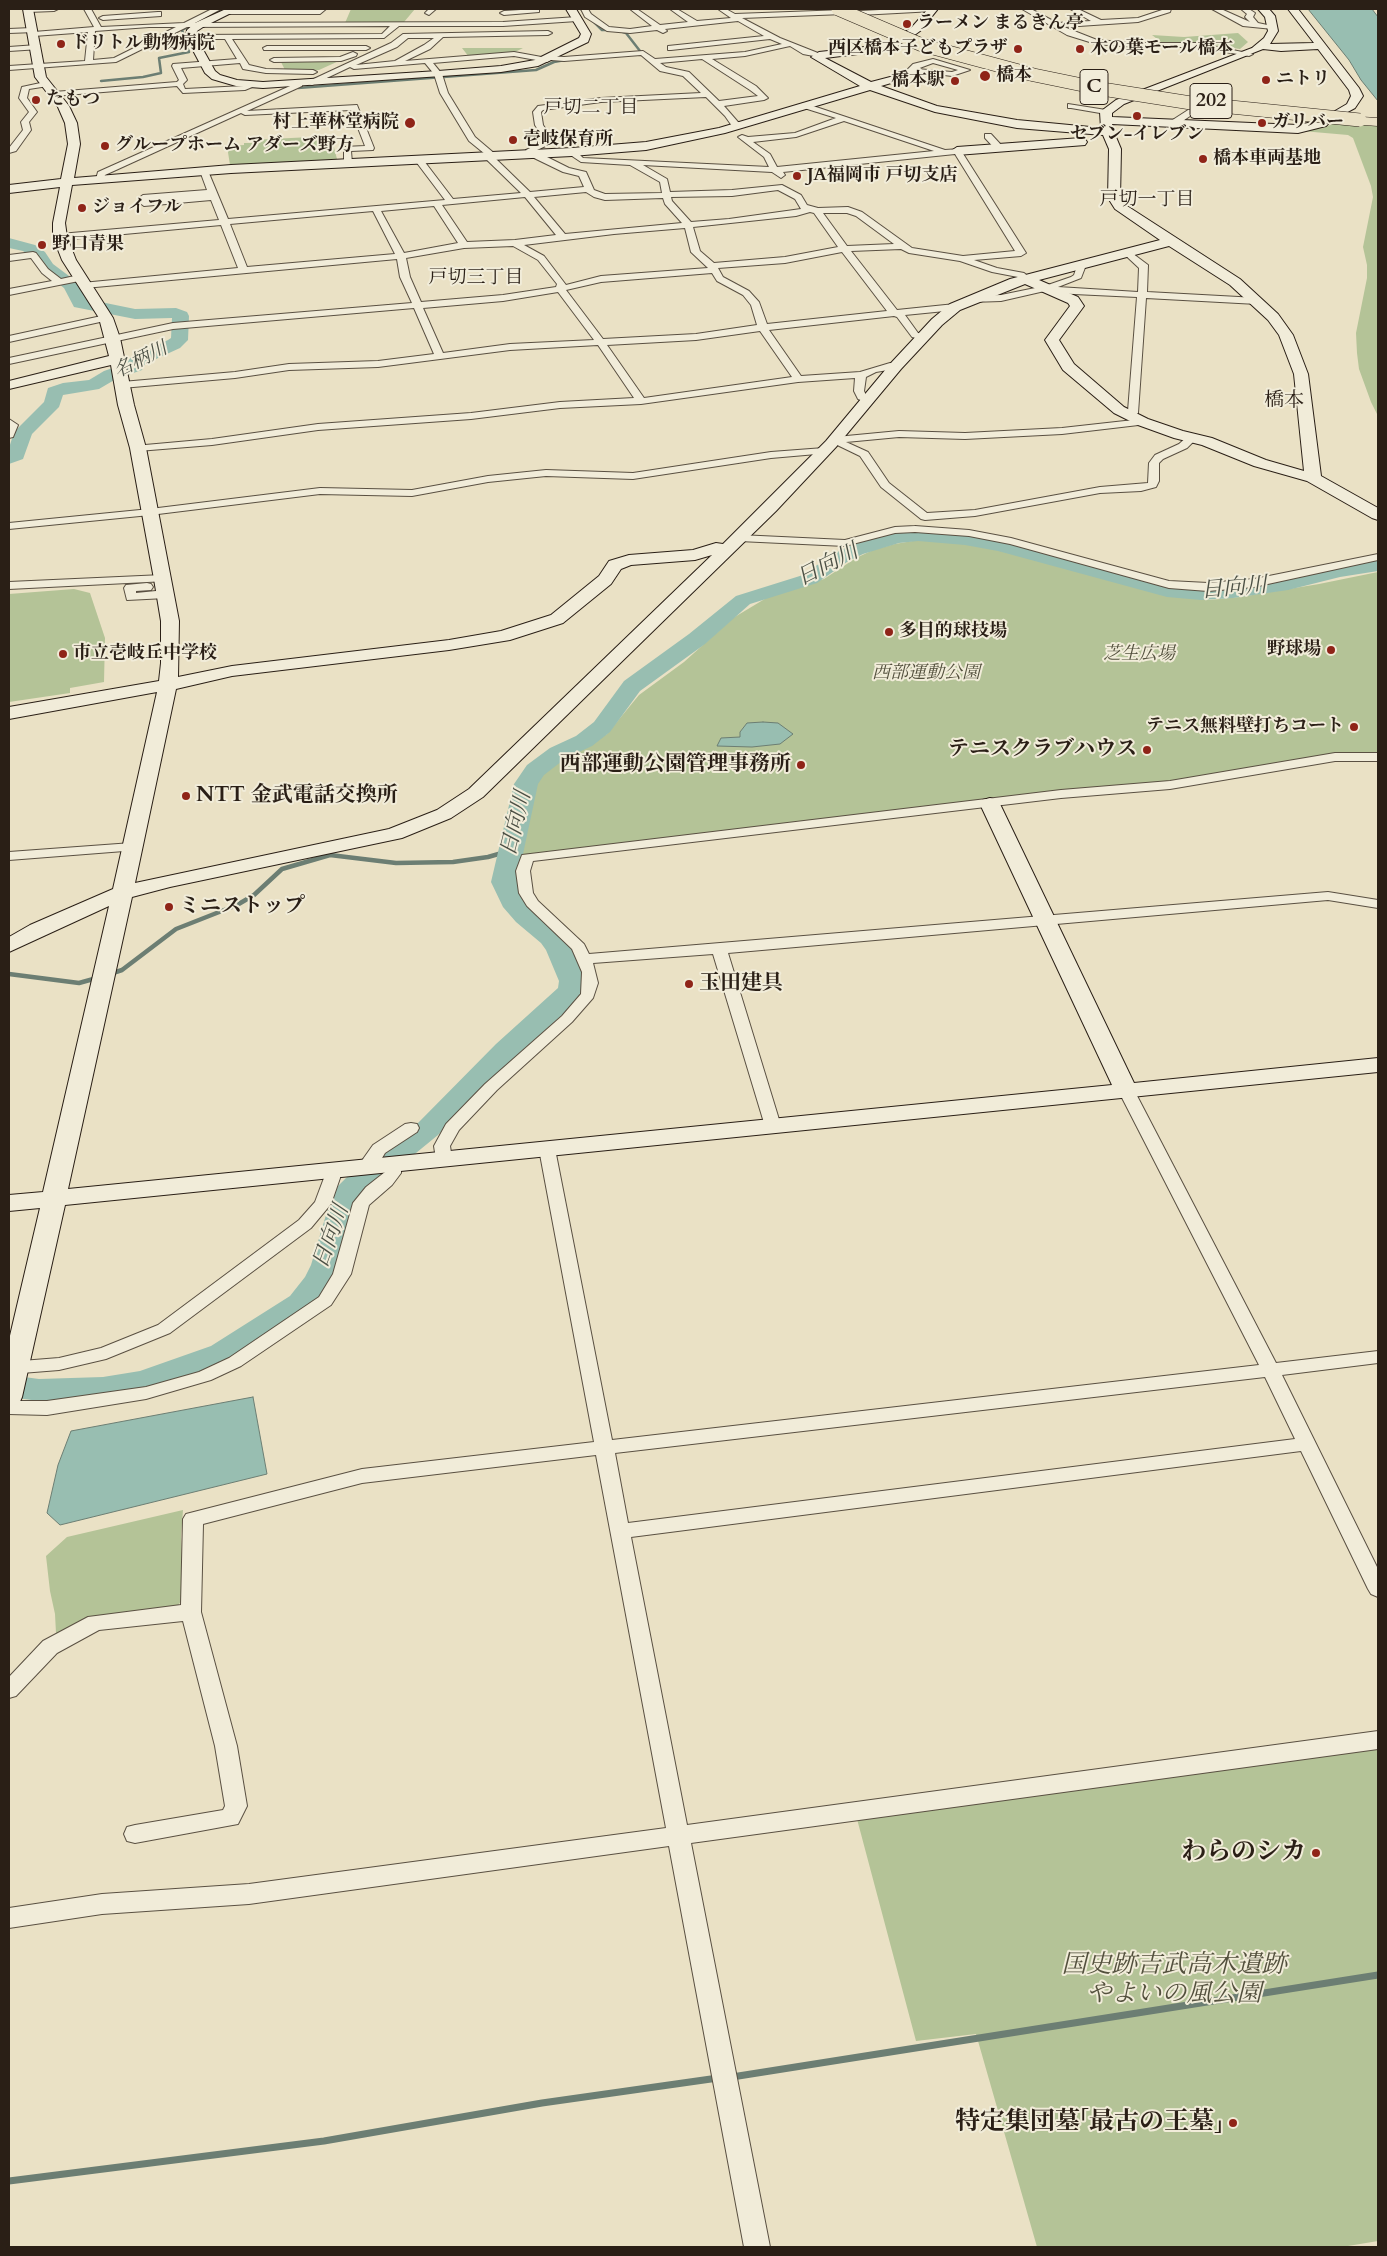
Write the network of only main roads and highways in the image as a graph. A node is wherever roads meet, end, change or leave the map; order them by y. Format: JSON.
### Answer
{"nodes":[{"id":1,"x":850,"y":11,"type":"edge"},
{"id":2,"x":907,"y":36,"type":"junction"},
{"id":3,"x":1141,"y":94,"type":"junction"},
{"id":4,"x":1333,"y":116,"type":"junction"},
{"id":5,"x":1377,"y":119,"type":"edge"}],
"edges":[{"from":1,"to":2,"type":"highway","number":"202"},
{"from":1,"to":2,"type":"highway"},
{"from":1,"to":5,"type":"highway","number":"C","bridge":true},
{"from":2,"to":3,"type":"highway","number":"202"},
{"from":2,"to":3,"type":"highway","number":"202"},
{"from":3,"to":4,"type":"highway","number":"202"},
{"from":3,"to":4,"type":"highway","number":"202"},
{"from":4,"to":5,"type":"highway","number":"202"}]}
